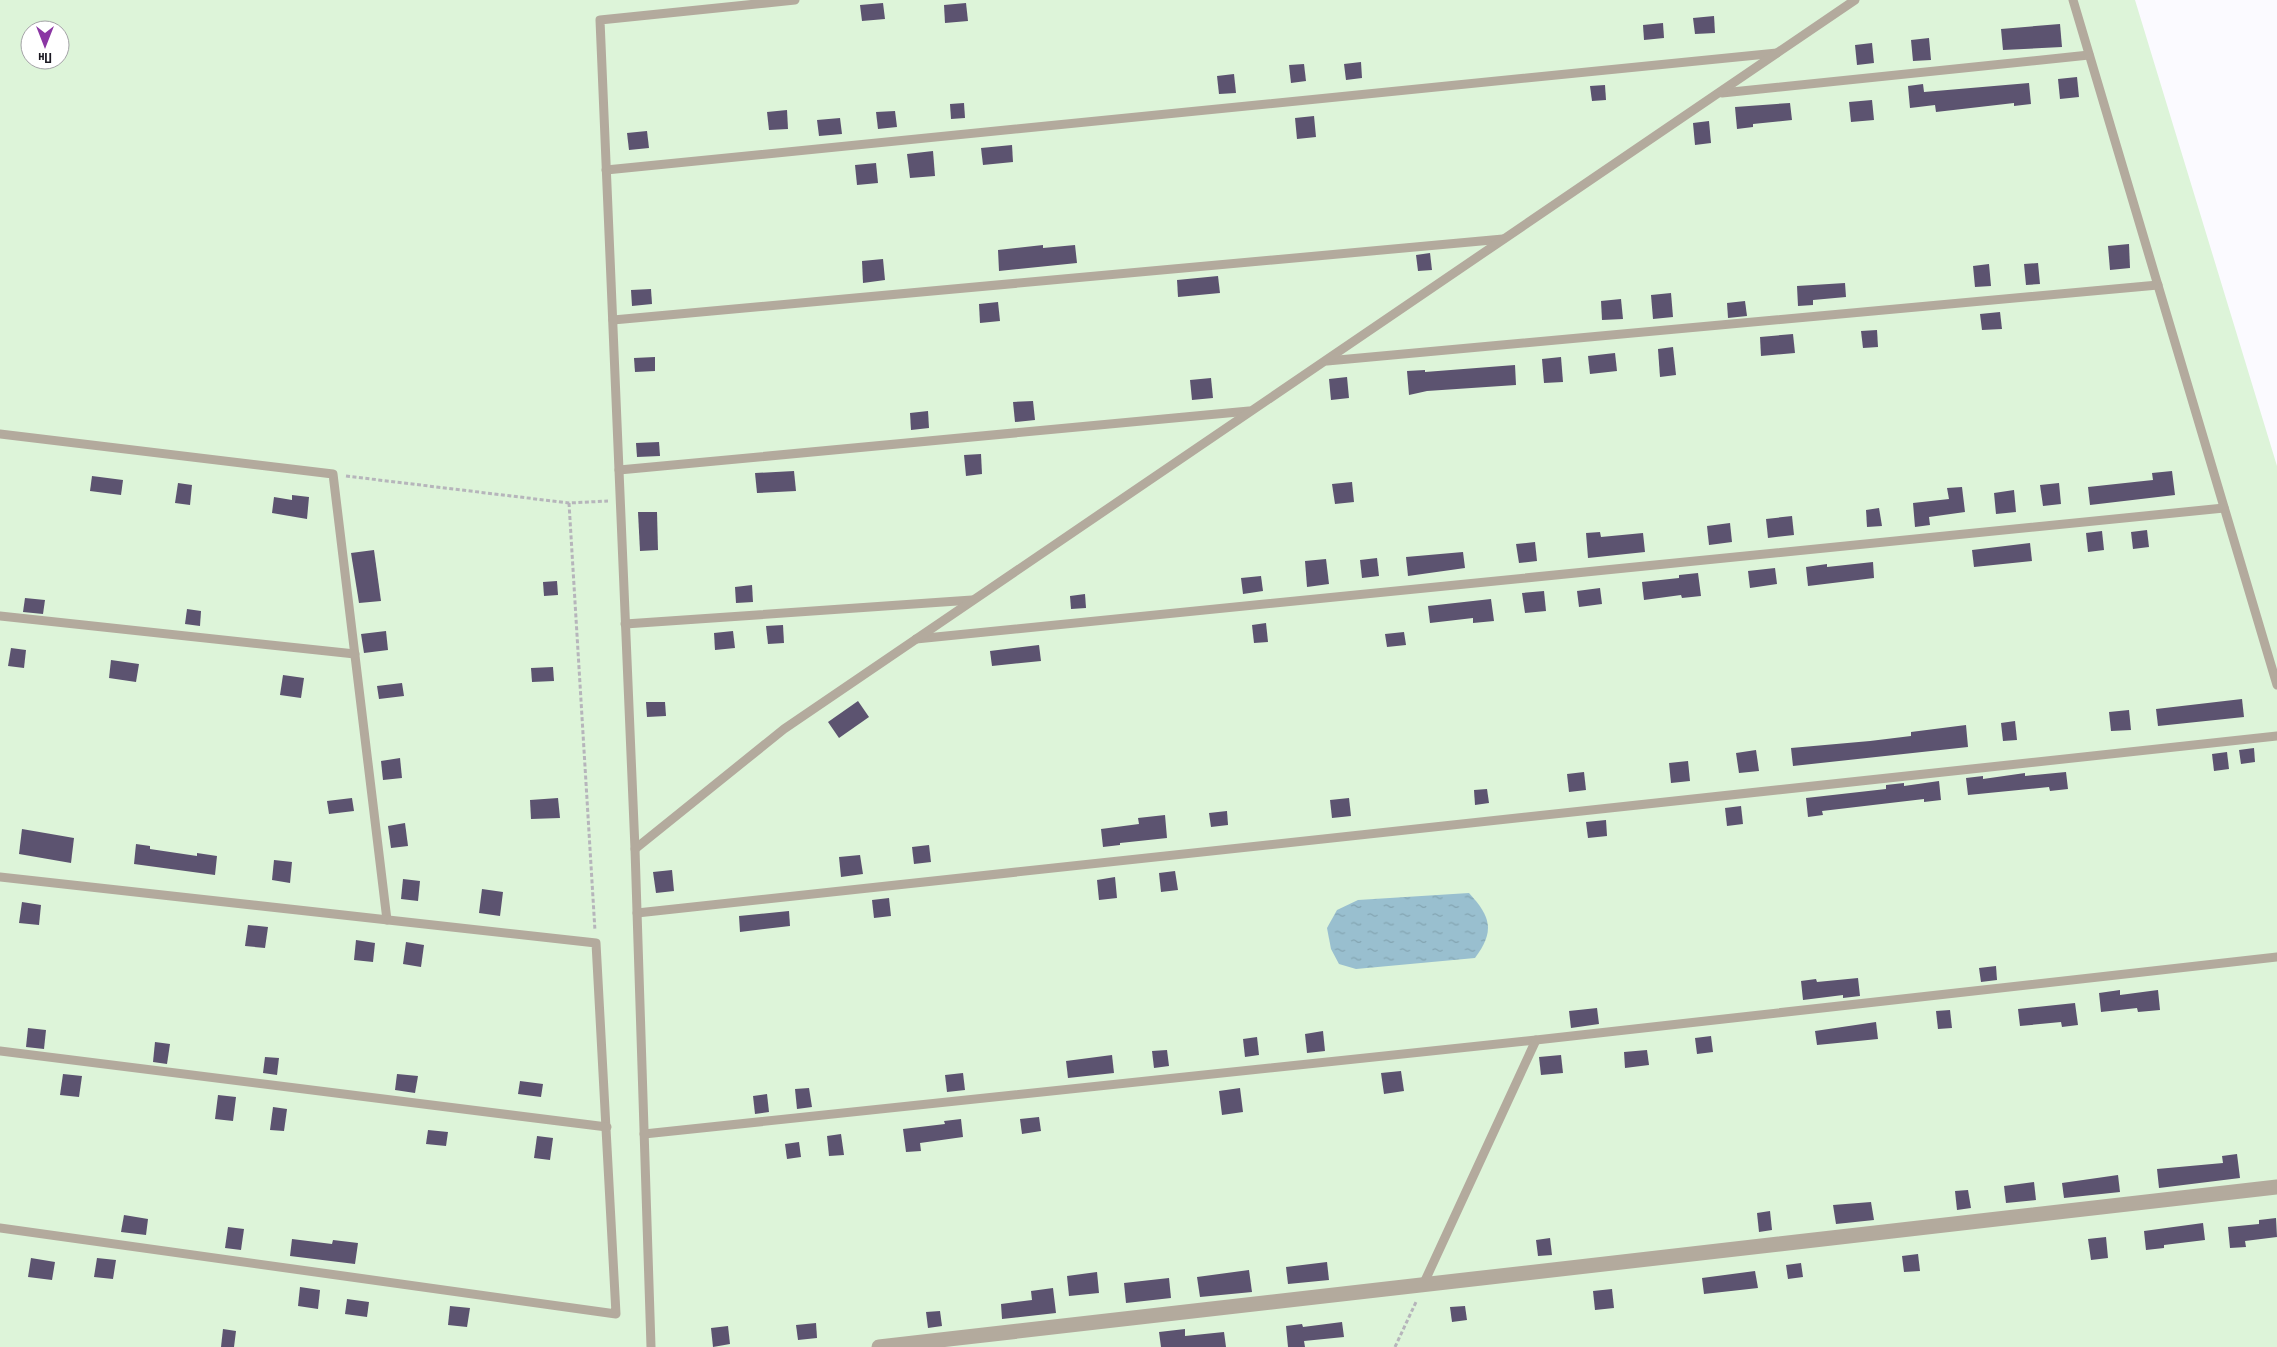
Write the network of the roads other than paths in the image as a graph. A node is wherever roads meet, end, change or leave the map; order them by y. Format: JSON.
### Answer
{"nodes":[{"id":1,"x":795,"y":0,"type":"edge"},
{"id":2,"x":1855,"y":0,"type":"edge"},
{"id":3,"x":2073,"y":0,"type":"edge"},
{"id":4,"x":1779,"y":53,"type":"junction"},
{"id":5,"x":2089,"y":55,"type":"junction"},
{"id":6,"x":1720,"y":94,"type":"junction"},
{"id":7,"x":606,"y":170,"type":"junction"},
{"id":8,"x":1505,"y":239,"type":"junction"},
{"id":9,"x":2158,"y":285,"type":"junction"},
{"id":10,"x":612,"y":320,"type":"junction"},
{"id":11,"x":1325,"y":362,"type":"junction"},
{"id":12,"x":1252,"y":411,"type":"junction"},
{"id":13,"x":0,"y":434,"type":"edge"},
{"id":14,"x":619,"y":470,"type":"junction"},
{"id":15,"x":2224,"y":508,"type":"junction"},
{"id":16,"x":974,"y":600,"type":"junction"},
{"id":17,"x":0,"y":616,"type":"edge"},
{"id":18,"x":625,"y":624,"type":"junction"},
{"id":19,"x":916,"y":639,"type":"junction"},
{"id":20,"x":355,"y":654,"type":"junction"},
{"id":21,"x":2277,"y":685,"type":"edge"},
{"id":22,"x":2277,"y":736,"type":"edge"},
{"id":23,"x":635,"y":849,"type":"junction"},
{"id":24,"x":0,"y":877,"type":"edge"},
{"id":25,"x":637,"y":913,"type":"junction"},
{"id":26,"x":387,"y":920,"type":"junction"},
{"id":27,"x":2277,"y":956,"type":"edge"},
{"id":28,"x":1536,"y":1040,"type":"junction"},
{"id":29,"x":0,"y":1051,"type":"edge"},
{"id":30,"x":607,"y":1128,"type":"junction"},
{"id":31,"x":644,"y":1134,"type":"junction"},
{"id":32,"x":2277,"y":1187,"type":"edge"},
{"id":33,"x":0,"y":1228,"type":"edge"},
{"id":34,"x":1423,"y":1285,"type":"junction"},
{"id":35,"x":651,"y":1347,"type":"edge"},
{"id":36,"x":879,"y":1347,"type":"edge"}],
"edges":[{"from":1,"to":7,"type":"lane"},
{"from":2,"to":4,"type":"lane"},
{"from":3,"to":5,"type":"lane"},
{"from":4,"to":6,"type":"lane"},
{"from":4,"to":7,"type":"lane"},
{"from":5,"to":6,"type":"lane"},
{"from":5,"to":9,"type":"lane"},
{"from":6,"to":8,"type":"lane"},
{"from":7,"to":10,"type":"lane"},
{"from":8,"to":10,"type":"lane"},
{"from":8,"to":11,"type":"lane"},
{"from":9,"to":11,"type":"lane"},
{"from":9,"to":15,"type":"lane"},
{"from":10,"to":14,"type":"lane"},
{"from":11,"to":12,"type":"lane"},
{"from":12,"to":14,"type":"lane"},
{"from":12,"to":16,"type":"lane"},
{"from":13,"to":20,"type":"lane"},
{"from":14,"to":18,"type":"lane"},
{"from":15,"to":19,"type":"lane"},
{"from":15,"to":21,"type":"lane"},
{"from":16,"to":18,"type":"lane"},
{"from":16,"to":19,"type":"lane"},
{"from":17,"to":20,"type":"lane"},
{"from":18,"to":23,"type":"lane"},
{"from":19,"to":23,"type":"lane"},
{"from":20,"to":26,"type":"lane"},
{"from":22,"to":25,"type":"lane"},
{"from":23,"to":25,"type":"lane"},
{"from":24,"to":26,"type":"lane"},
{"from":25,"to":31,"type":"lane"},
{"from":26,"to":30,"type":"lane"},
{"from":27,"to":28,"type":"lane"},
{"from":28,"to":31,"type":"lane"},
{"from":28,"to":34,"type":"lane"},
{"from":29,"to":30,"type":"lane"},
{"from":30,"to":33,"type":"lane"},
{"from":31,"to":35,"type":"lane"},
{"from":32,"to":34,"type":"street"},
{"from":34,"to":36,"type":"street"}]}
